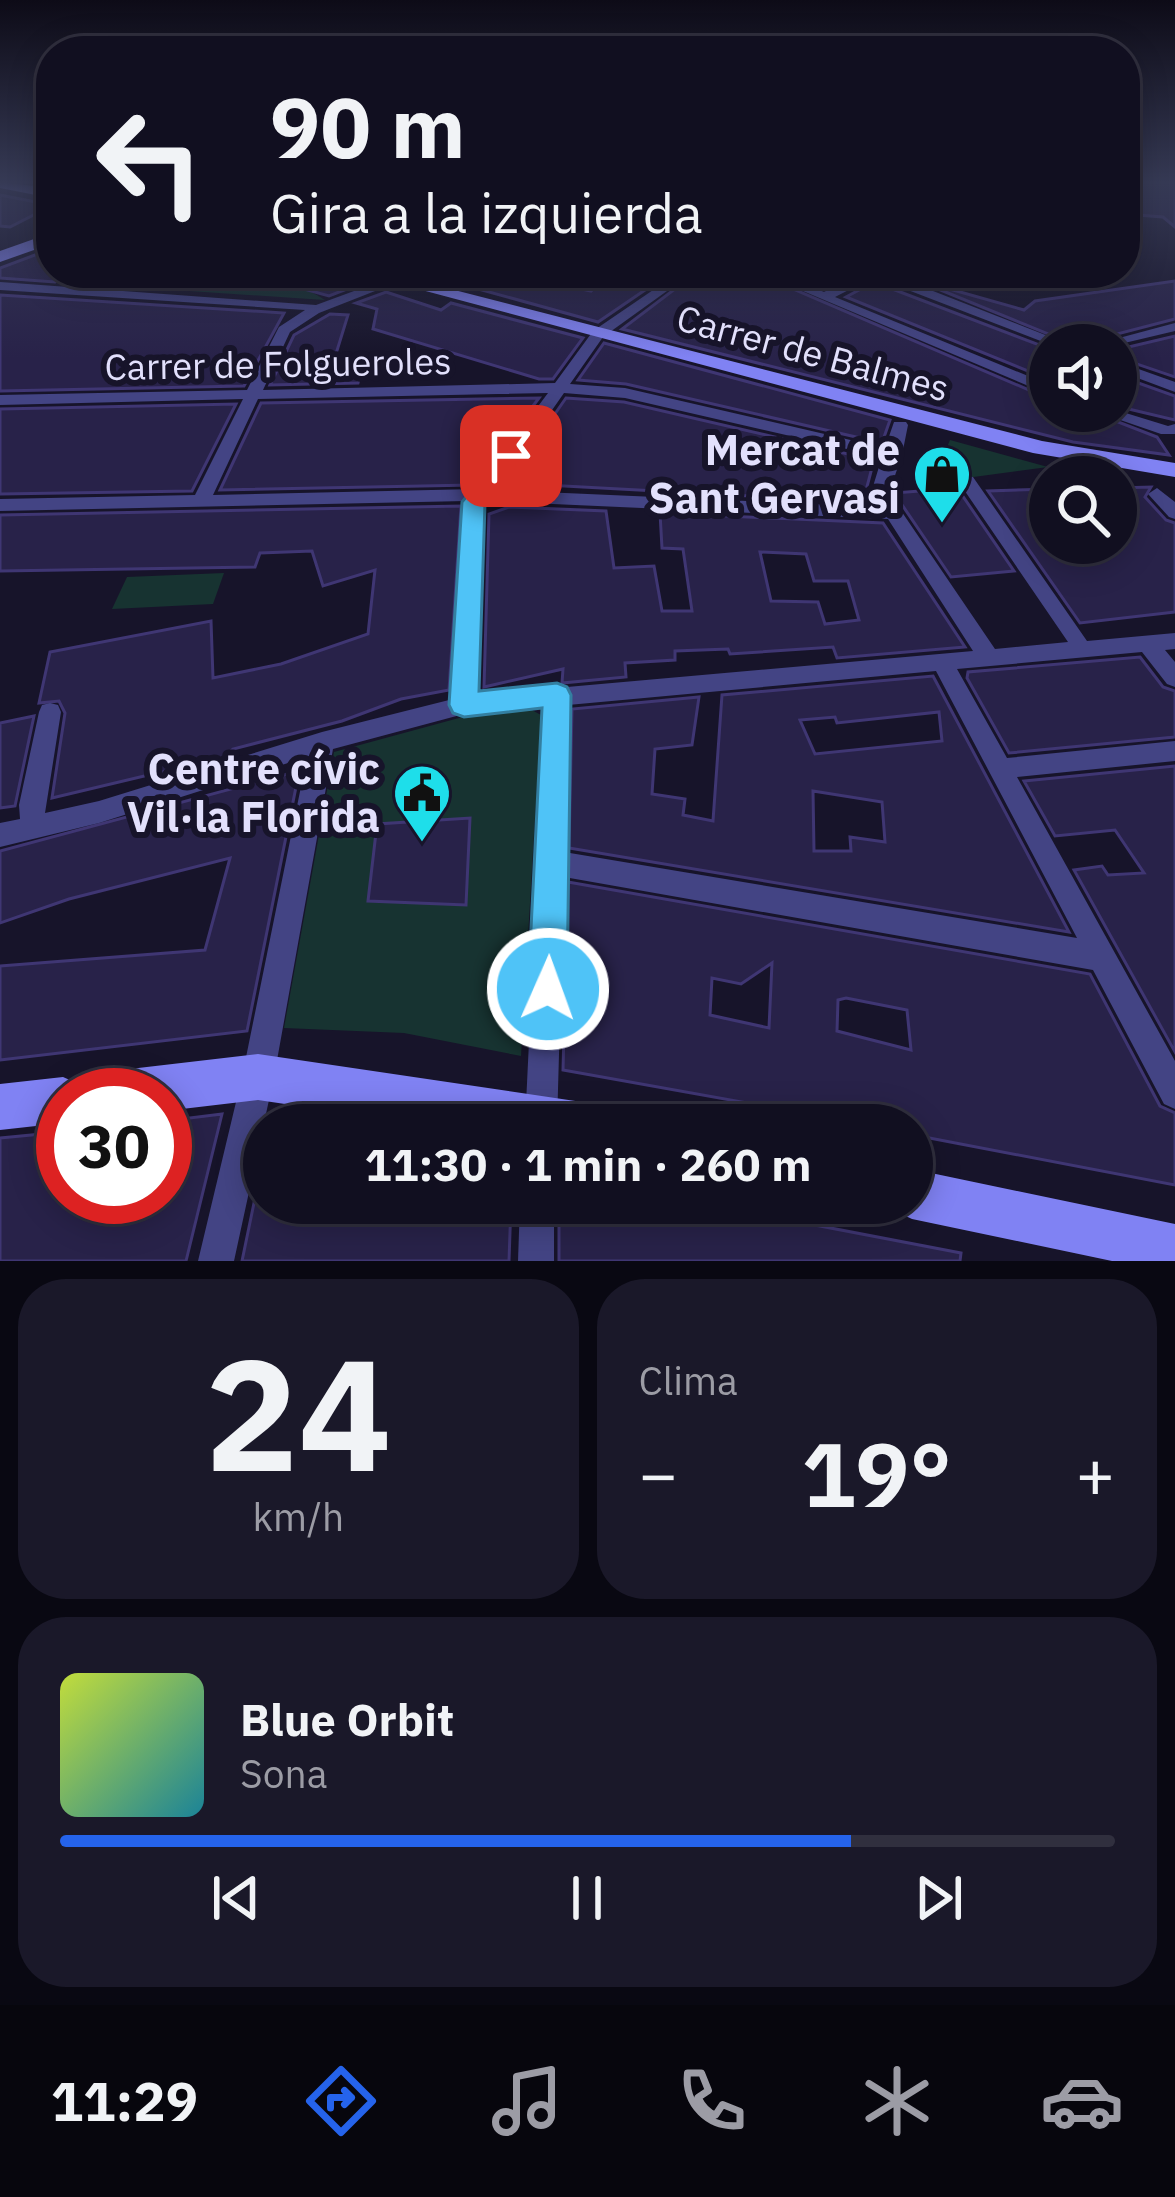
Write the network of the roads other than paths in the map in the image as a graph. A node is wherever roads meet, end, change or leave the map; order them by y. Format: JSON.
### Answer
{"nodes":[{"id":1,"x":36,"y":243,"type":"edge"},
{"id":2,"x":0,"y":257,"type":"edge"},
{"id":3,"x":0,"y":286,"type":"edge"},
{"id":4,"x":373,"y":288,"type":"edge"},
{"id":5,"x":445,"y":288,"type":"edge"},
{"id":6,"x":664,"y":288,"type":"edge"},
{"id":7,"x":803,"y":288,"type":"edge"},
{"id":8,"x":843,"y":288,"type":"edge"},
{"id":9,"x":913,"y":288,"type":"edge"},
{"id":10,"x":825,"y":297,"type":"junction"},
{"id":11,"x":314,"y":310,"type":"junction"},
{"id":12,"x":1175,"y":327,"type":"edge"},
{"id":13,"x":1029,"y":332,"type":"edge"},
{"id":14,"x":598,"y":334,"type":"junction"},
{"id":15,"x":1137,"y":336,"type":"edge"},
{"id":16,"x":1137,"y":372,"type":"edge"},
{"id":17,"x":1029,"y":381,"type":"edge"},
{"id":18,"x":1175,"y":387,"type":"edge"},
{"id":19,"x":558,"y":388,"type":"junction"},
{"id":20,"x":254,"y":394,"type":"junction"},
{"id":21,"x":0,"y":400,"type":"edge"},
{"id":22,"x":1137,"y":422,"type":"edge"},
{"id":23,"x":900,"y":425,"type":"dead end"},
{"id":24,"x":1172,"y":434,"type":"edge"},
{"id":25,"x":894,"y":455,"type":"junction"},
{"id":26,"x":1175,"y":470,"type":"edge"},
{"id":27,"x":967,"y":481,"type":"dead end"},
{"id":28,"x":1157,"y":494,"type":"dead end"},
{"id":29,"x":478,"y":495,"type":"junction"},
{"id":30,"x":201,"y":501,"type":"junction"},
{"id":31,"x":0,"y":505,"type":"edge"},
{"id":32,"x":892,"y":513,"type":"junction"},
{"id":33,"x":1175,"y":513,"type":"edge"},
{"id":34,"x":1078,"y":639,"type":"dead end"},
{"id":35,"x":1175,"y":641,"type":"edge"},
{"id":36,"x":1147,"y":644,"type":"junction"},
{"id":37,"x":990,"y":659,"type":"junction"},
{"id":38,"x":943,"y":663,"type":"junction"},
{"id":39,"x":1175,"y":678,"type":"edge"},
{"id":40,"x":557,"y":695,"type":"junction"},
{"id":41,"x":464,"y":705,"type":"junction"},
{"id":42,"x":50,"y":712,"type":"dead end"},
{"id":43,"x":322,"y":742,"type":"junction"},
{"id":44,"x":1175,"y":751,"type":"edge"},
{"id":45,"x":998,"y":770,"type":"junction"},
{"id":46,"x":33,"y":827,"type":"junction"},
{"id":47,"x":0,"y":835,"type":"edge"},
{"id":48,"x":551,"y":862,"type":"junction"},
{"id":49,"x":1097,"y":956,"type":"junction"},
{"id":50,"x":258,"y":1077,"type":"junction"},
{"id":51,"x":192,"y":1085,"type":"edge"},
{"id":52,"x":1175,"y":1093,"type":"edge"},
{"id":53,"x":36,"y":1103,"type":"edge"},
{"id":54,"x":436,"y":1104,"type":"edge"},
{"id":55,"x":554,"y":1104,"type":"edge"},
{"id":56,"x":0,"y":1107,"type":"edge"},
{"id":57,"x":933,"y":1198,"type":"edge"},
{"id":58,"x":537,"y":1224,"type":"edge"},
{"id":59,"x":1175,"y":1249,"type":"edge"},
{"id":60,"x":216,"y":1261,"type":"edge"},
{"id":61,"x":536,"y":1261,"type":"edge"}],
"edges":[{"from":1,"to":2,"type":"main road"},
{"from":3,"to":11,"type":"street"},
{"from":4,"to":11,"type":"street"},
{"from":5,"to":14,"type":"main road","name":"Carrer de Balmes"},
{"from":6,"to":14,"type":"street"},
{"from":7,"to":10,"type":"street"},
{"from":8,"to":10,"type":"street"},
{"from":9,"to":13,"type":"street"},
{"from":10,"to":17,"type":"street"},
{"from":11,"to":20,"type":"street"},
{"from":12,"to":15,"type":"street"},
{"from":14,"to":19,"type":"street"},
{"from":14,"to":26,"type":"main road","name":"Carrer de Balmes"},
{"from":16,"to":18,"type":"street"},
{"from":19,"to":20,"type":"street","name":"Carrer de Folgueroles"},
{"from":19,"to":25,"type":"street","name":"Carrer de Folgueroles"},
{"from":19,"to":29,"type":"street"},
{"from":20,"to":21,"type":"street","name":"Carrer de Folgueroles"},
{"from":20,"to":30,"type":"street"},
{"from":22,"to":24,"type":"street"},
{"from":23,"to":25,"type":"street"},
{"from":25,"to":32,"type":"street"},
{"from":27,"to":34,"type":"street"},
{"from":28,"to":33,"type":"street"},
{"from":29,"to":30,"type":"street"},
{"from":29,"to":32,"type":"street"},
{"from":29,"to":41,"type":"street"},
{"from":30,"to":31,"type":"street"},
{"from":32,"to":37,"type":"street"},
{"from":35,"to":36,"type":"street"},
{"from":36,"to":37,"type":"street"},
{"from":36,"to":39,"type":"street"},
{"from":37,"to":38,"type":"street"},
{"from":38,"to":40,"type":"street"},
{"from":38,"to":45,"type":"street"},
{"from":40,"to":41,"type":"street"},
{"from":40,"to":48,"type":"street"},
{"from":41,"to":43,"type":"street"},
{"from":42,"to":46,"type":"street"},
{"from":43,"to":46,"type":"street"},
{"from":43,"to":50,"type":"street"},
{"from":44,"to":45,"type":"street"},
{"from":45,"to":49,"type":"street"},
{"from":46,"to":47,"type":"street"},
{"from":48,"to":49,"type":"street"},
{"from":48,"to":55,"type":"street"},
{"from":49,"to":52,"type":"street"},
{"from":50,"to":51,"type":"main road"},
{"from":50,"to":54,"type":"main road"},
{"from":50,"to":60,"type":"street"},
{"from":53,"to":56,"type":"main road"},
{"from":57,"to":59,"type":"main road"},
{"from":58,"to":61,"type":"street"}]}
